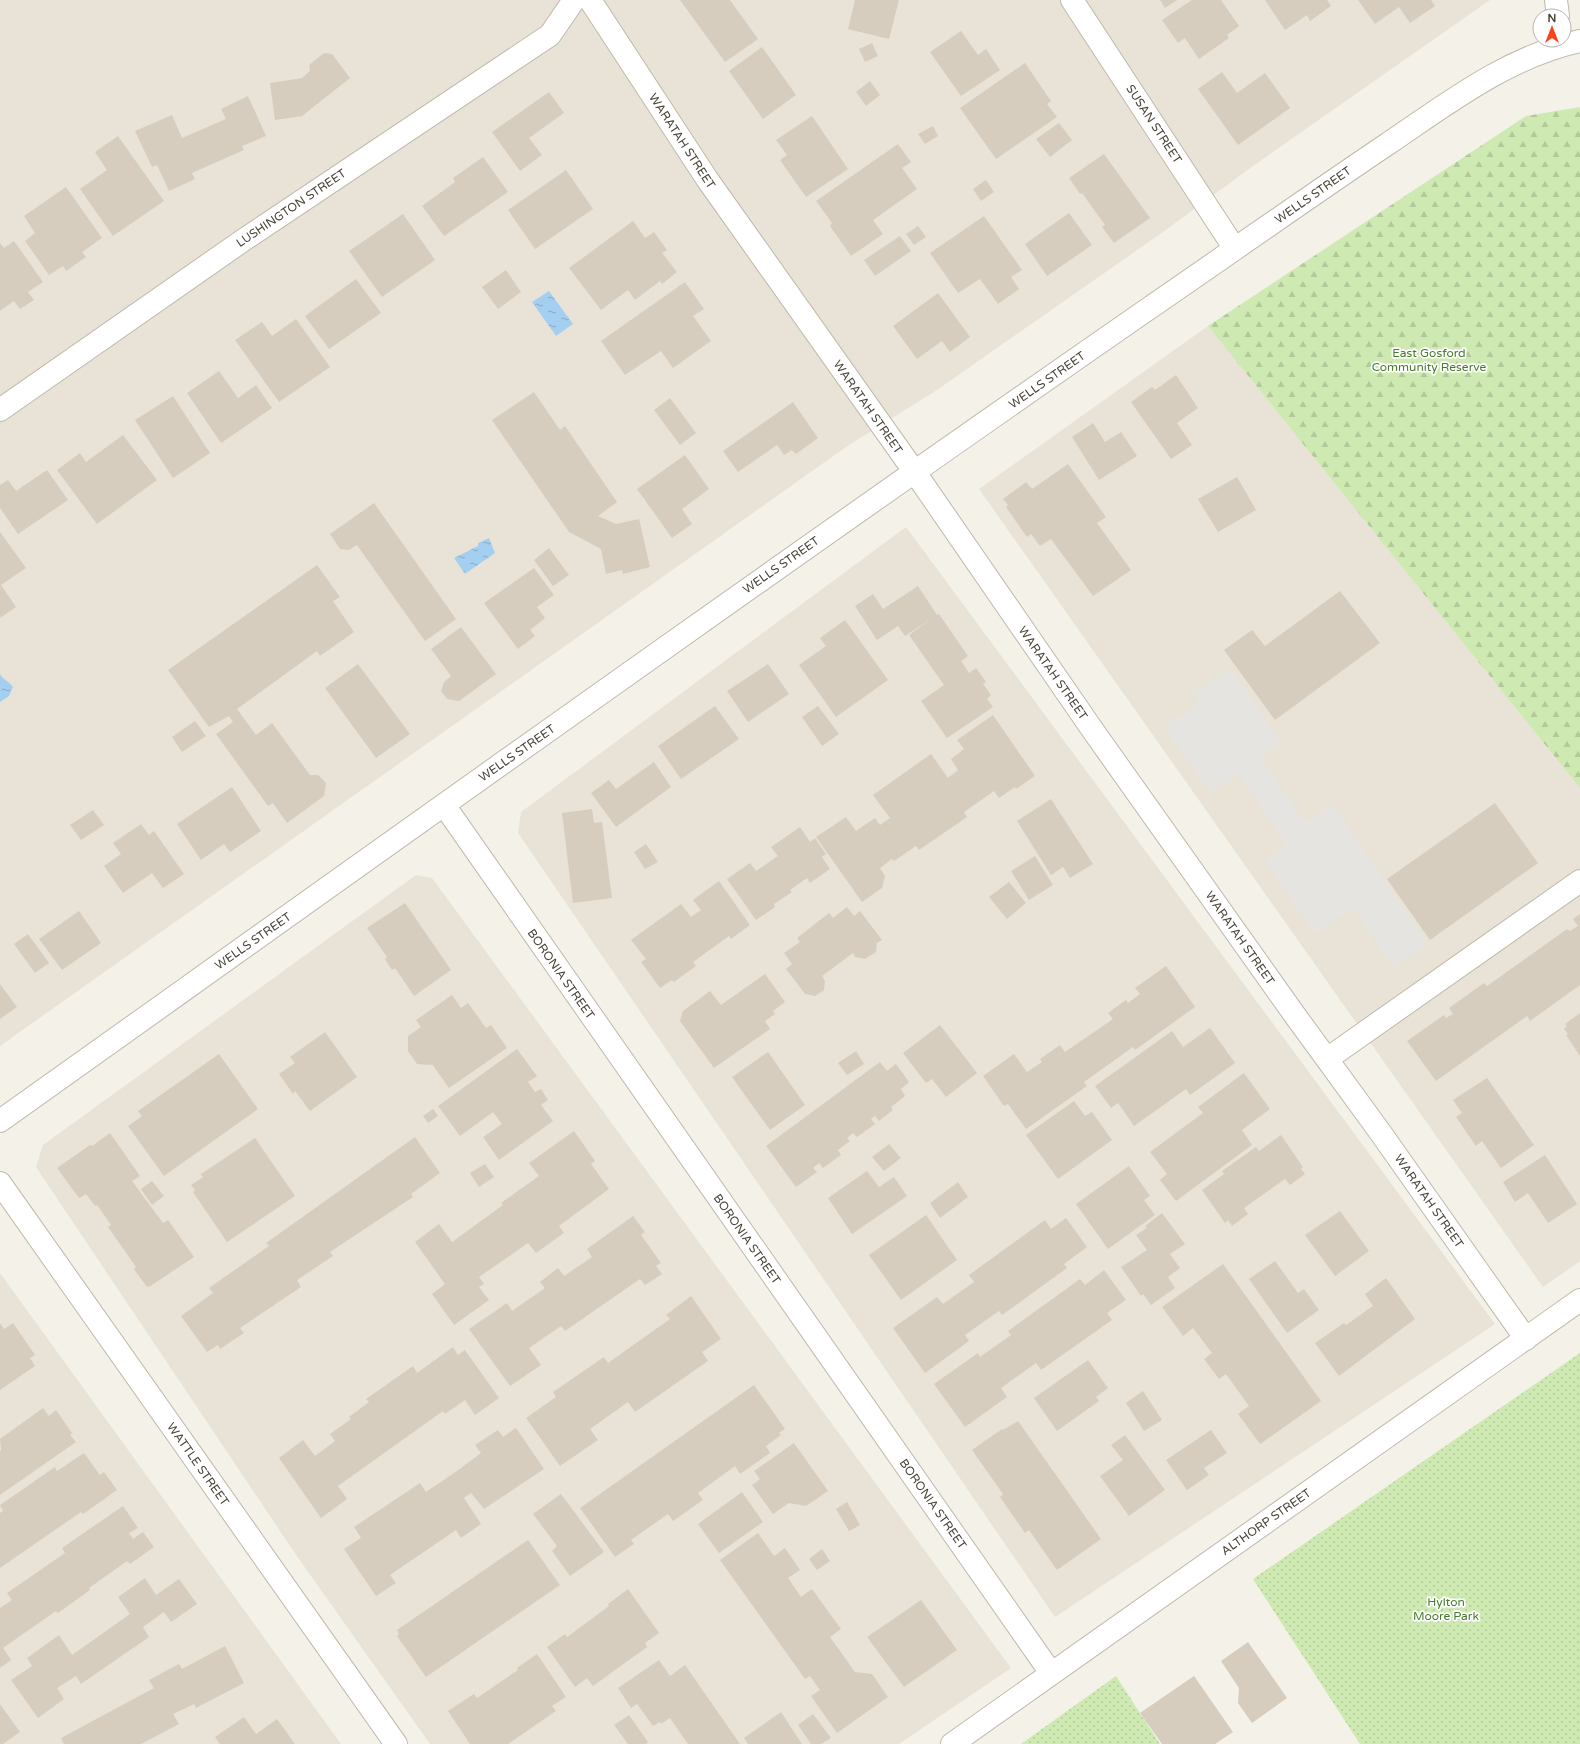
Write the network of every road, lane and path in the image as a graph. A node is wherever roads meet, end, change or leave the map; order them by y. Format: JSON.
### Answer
{"nodes":[{"id":1,"x":574,"y":0,"type":"edge"},
{"id":2,"x":590,"y":0,"type":"edge"},
{"id":3,"x":1072,"y":0,"type":"edge"},
{"id":4,"x":1553,"y":48,"type":"edge"},
{"id":5,"x":1235,"y":249,"type":"junction"},
{"id":6,"x":0,"y":410,"type":"edge"},
{"id":7,"x":914,"y":471,"type":"junction"},
{"id":8,"x":444,"y":805,"type":"junction"},
{"id":9,"x":1580,"y":881,"type":"edge"},
{"id":10,"x":1327,"y":1059,"type":"junction"},
{"id":11,"x":0,"y":1121,"type":"edge"},
{"id":12,"x":0,"y":1183,"type":"edge"},
{"id":13,"x":1580,"y":1300,"type":"edge"},
{"id":14,"x":1526,"y":1338,"type":"junction"},
{"id":15,"x":1052,"y":1672,"type":"junction"},
{"id":16,"x":396,"y":1744,"type":"edge"},
{"id":17,"x":952,"y":1744,"type":"edge"}],
"edges":[{"from":1,"to":6,"type":"street","name":"LUSHINGTON STREET"},
{"from":2,"to":7,"type":"street","name":"WARATAH STREET"},
{"from":3,"to":5,"type":"street","name":"SUSAN STREET"},
{"from":4,"to":5,"type":"street","name":"WELLS STREET"},
{"from":5,"to":7,"type":"street","name":"WELLS STREET"},
{"from":7,"to":8,"type":"street","name":"WELLS STREET"},
{"from":7,"to":10,"type":"street","name":"WARATAH STREET"},
{"from":8,"to":11,"type":"street","name":"WELLS STREET"},
{"from":8,"to":15,"type":"street","name":"BORONIA STREET"},
{"from":9,"to":10,"type":"street"},
{"from":10,"to":14,"type":"street","name":"WARATAH STREET"},
{"from":12,"to":16,"type":"street","name":"WATTLE STREET"},
{"from":13,"to":14,"type":"street","name":"ALTHORP STREET"},
{"from":14,"to":15,"type":"street","name":"ALTHORP STREET"},
{"from":15,"to":17,"type":"street","name":"ALTHORP STREET"}]}
